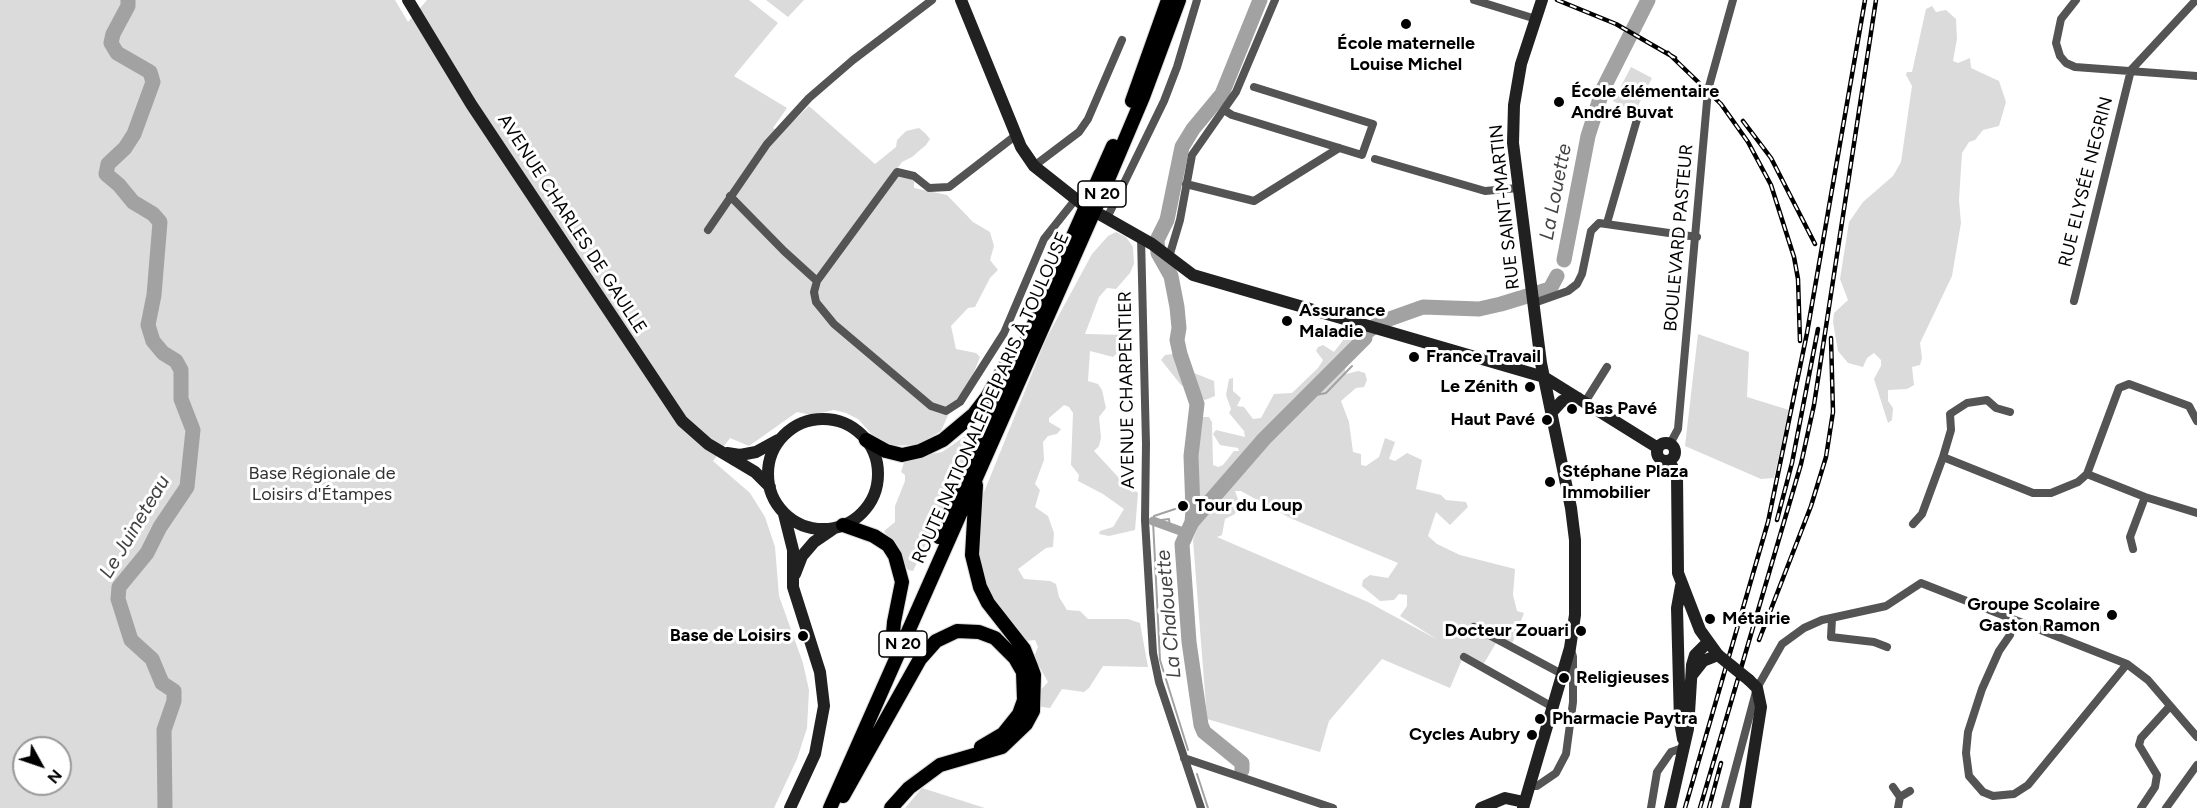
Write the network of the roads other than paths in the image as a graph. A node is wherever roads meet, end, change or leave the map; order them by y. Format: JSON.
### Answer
{"nodes":[{"id":1,"x":408,"y":0,"type":"edge"},
{"id":2,"x":932,"y":0,"type":"edge"},
{"id":3,"x":961,"y":0,"type":"edge"},
{"id":4,"x":1168,"y":0,"type":"edge"},
{"id":5,"x":1179,"y":0,"type":"edge"},
{"id":6,"x":1197,"y":0,"type":"edge"},
{"id":7,"x":1275,"y":0,"type":"edge"},
{"id":8,"x":1474,"y":0,"type":"edge"},
{"id":9,"x":1542,"y":0,"type":"edge"},
{"id":10,"x":1732,"y":0,"type":"edge"},
{"id":11,"x":2076,"y":0,"type":"edge"},
{"id":12,"x":2196,"y":0,"type":"edge"},
{"id":13,"x":1536,"y":19,"type":"junction"},
{"id":14,"x":1122,"y":40,"type":"dead end"},
{"id":15,"x":2131,"y":70,"type":"junction"},
{"id":16,"x":2197,"y":76,"type":"edge"},
{"id":17,"x":1254,"y":87,"type":"dead end"},
{"id":18,"x":1224,"y":110,"type":"junction"},
{"id":19,"x":1638,"y":116,"type":"dead end"},
{"id":20,"x":1015,"y":136,"type":"junction"},
{"id":21,"x":1339,"y":148,"type":"junction"},
{"id":22,"x":1375,"y":159,"type":"dead end"},
{"id":23,"x":1034,"y":166,"type":"junction"},
{"id":24,"x":1186,"y":184,"type":"junction"},
{"id":25,"x":1518,"y":188,"type":"junction"},
{"id":26,"x":730,"y":196,"type":"junction"},
{"id":27,"x":1078,"y":202,"type":"joint"},
{"id":28,"x":1104,"y":217,"type":"joint"},
{"id":29,"x":1607,"y":223,"type":"junction"},
{"id":30,"x":708,"y":231,"type":"dead end"},
{"id":31,"x":1696,"y":237,"type":"junction"},
{"id":32,"x":1146,"y":240,"type":"junction"},
{"id":33,"x":1167,"y":254,"type":"junction"},
{"id":34,"x":817,"y":281,"type":"junction"},
{"id":35,"x":1534,"y":297,"type":"junction"},
{"id":36,"x":2074,"y":301,"type":"dead end"},
{"id":37,"x":1031,"y":328,"type":"junction"},
{"id":38,"x":1607,"y":367,"type":"dead end"},
{"id":39,"x":1544,"y":377,"type":"junction"},
{"id":40,"x":1581,"y":400,"type":"junction"},
{"id":41,"x":1552,"y":412,"type":"junction"},
{"id":42,"x":2010,"y":412,"type":"dead end"},
{"id":43,"x":2197,"y":421,"type":"edge"},
{"id":44,"x":785,"y":435,"type":"junction"},
{"id":45,"x":866,"y":440,"type":"junction"},
{"id":46,"x":1664,"y":446,"type":"junction"},
{"id":47,"x":723,"y":453,"type":"junction"},
{"id":48,"x":1943,"y":457,"type":"junction"},
{"id":49,"x":2087,"y":474,"type":"junction"},
{"id":50,"x":976,"y":480,"type":"junction"},
{"id":51,"x":770,"y":487,"type":"junction"},
{"id":52,"x":2145,"y":497,"type":"junction"},
{"id":53,"x":784,"y":513,"type":"junction"},
{"id":54,"x":2197,"y":513,"type":"edge"},
{"id":55,"x":1912,"y":524,"type":"dead end"},
{"id":56,"x":839,"y":526,"type":"junction"},
{"id":57,"x":2133,"y":549,"type":"dead end"},
{"id":58,"x":1681,"y":585,"type":"junction"},
{"id":59,"x":793,"y":587,"type":"junction"},
{"id":60,"x":1832,"y":619,"type":"junction"},
{"id":61,"x":1473,"y":627,"type":"dead end"},
{"id":62,"x":2010,"y":635,"type":"dead end"},
{"id":63,"x":1707,"y":643,"type":"junction"},
{"id":64,"x":892,"y":645,"type":"junction"},
{"id":65,"x":1887,"y":647,"type":"dead end"},
{"id":66,"x":1570,"y":648,"type":"junction"},
{"id":67,"x":1718,"y":654,"type":"junction"},
{"id":68,"x":1464,"y":657,"type":"dead end"},
{"id":69,"x":2127,"y":664,"type":"junction"},
{"id":70,"x":1562,"y":674,"type":"junction"},
{"id":71,"x":1692,"y":675,"type":"junction"},
{"id":72,"x":1753,"y":684,"type":"junction"},
{"id":73,"x":1553,"y":702,"type":"junction"},
{"id":74,"x":1572,"y":702,"type":"junction"},
{"id":75,"x":2170,"y":706,"type":"junction"},
{"id":76,"x":2197,"y":737,"type":"edge"},
{"id":77,"x":1742,"y":742,"type":"junction"},
{"id":78,"x":1756,"y":745,"type":"junction"},
{"id":79,"x":1685,"y":747,"type":"junction"},
{"id":80,"x":963,"y":757,"type":"junction"},
{"id":81,"x":1184,"y":758,"type":"junction"},
{"id":82,"x":2197,"y":765,"type":"edge"},
{"id":83,"x":1529,"y":786,"type":"junction"},
{"id":84,"x":1893,"y":787,"type":"dead end"},
{"id":85,"x":1910,"y":790,"type":"dead end"},
{"id":86,"x":1900,"y":797,"type":"junction"},
{"id":87,"x":1494,"y":804,"type":"edge"},
{"id":88,"x":1523,"y":805,"type":"edge"},
{"id":89,"x":790,"y":808,"type":"edge"},
{"id":90,"x":820,"y":808,"type":"edge"},
{"id":91,"x":833,"y":808,"type":"edge"},
{"id":92,"x":891,"y":808,"type":"edge"},
{"id":93,"x":1200,"y":808,"type":"edge"},
{"id":94,"x":1332,"y":808,"type":"edge"},
{"id":95,"x":1481,"y":808,"type":"edge"},
{"id":96,"x":1651,"y":808,"type":"edge"},
{"id":97,"x":1670,"y":808,"type":"edge"},
{"id":98,"x":1725,"y":808,"type":"edge"},
{"id":99,"x":1745,"y":808,"type":"edge"},
{"id":100,"x":1898,"y":808,"type":"edge"},
{"id":101,"x":2141,"y":808,"type":"edge"},
{"id":102,"x":2166,"y":808,"type":"edge"}],
"edges":[{"from":1,"to":47,"type":"main road","name":"AVENUE CHARLES DE GAULLE"},
{"from":2,"to":26,"type":"street"},
{"from":3,"to":20,"type":"main road"},
{"from":4,"to":37,"type":"main road","name":"ROUTE NATIONALE DE PARIS À TOULOUSE","number":"N 20"},
{"from":5,"to":50,"type":"main road","name":"ROUTE NATIONALE DE PARIS À TOULOUSE","number":"N 20"},
{"from":6,"to":28,"type":"street"},
{"from":7,"to":18,"type":"street"},
{"from":8,"to":13,"type":"street"},
{"from":9,"to":13,"type":"main road","name":"RUE SAINT-MARTIN"},
{"from":10,"to":31,"type":"street","name":"BOULEVARD PASTEUR"},
{"from":11,"to":15,"type":"street"},
{"from":12,"to":15,"type":"street"},
{"from":13,"to":25,"type":"main road","name":"RUE SAINT-MARTIN"},
{"from":14,"to":23,"type":"street"},
{"from":15,"to":16,"type":"street"},
{"from":15,"to":36,"type":"street","name":"RUE ELYSÉE NEGRIN"},
{"from":17,"to":21,"type":"street"},
{"from":18,"to":21,"type":"street"},
{"from":18,"to":24,"type":"street"},
{"from":19,"to":29,"type":"street"},
{"from":20,"to":23,"type":"main road"},
{"from":20,"to":34,"type":"street"},
{"from":21,"to":24,"type":"street"},
{"from":22,"to":25,"type":"street"},
{"from":23,"to":27,"type":"main road"},
{"from":24,"to":33,"type":"street"},
{"from":25,"to":35,"type":"main road","name":"RUE SAINT-MARTIN"},
{"from":26,"to":30,"type":"street"},
{"from":26,"to":34,"type":"street"},
{"from":27,"to":34,"type":"street"},
{"from":28,"to":32,"type":"main road"},
{"from":29,"to":31,"type":"street"},
{"from":29,"to":35,"type":"street"},
{"from":31,"to":46,"type":"street","name":"BOULEVARD PASTEUR"},
{"from":32,"to":33,"type":"main road"},
{"from":32,"to":81,"type":"street","name":"AVENUE CHARPENTIER"},
{"from":33,"to":39,"type":"main road"},
{"from":35,"to":39,"type":"main road","name":"RUE SAINT-MARTIN"},
{"from":37,"to":45,"type":"main road"},
{"from":37,"to":64,"type":"main road","name":"ROUTE NATIONALE DE PARIS À TOULOUSE","number":"N 20"},
{"from":38,"to":40,"type":"street"},
{"from":39,"to":40,"type":"main road"},
{"from":39,"to":41,"type":"main road","name":"RUE SAINT-MARTIN"},
{"from":40,"to":41,"type":"main road"},
{"from":40,"to":46,"type":"main road"},
{"from":41,"to":66,"type":"main road","name":"RUE SAINT-MARTIN"},
{"from":42,"to":48,"type":"street"},
{"from":43,"to":49,"type":"street"},
{"from":44,"to":45,"type":"main road"},
{"from":44,"to":47,"type":"main road"},
{"from":44,"to":51,"type":"main road"},
{"from":45,"to":56,"type":"main road"},
{"from":46,"to":58,"type":"main road"},
{"from":47,"to":51,"type":"main road","name":"AVENUE CHARLES DE GAULLE"},
{"from":48,"to":49,"type":"street"},
{"from":48,"to":55,"type":"street"},
{"from":49,"to":52,"type":"street"},
{"from":50,"to":80,"type":"main road"},
{"from":50,"to":91,"type":"main road","name":"ROUTE NATIONALE DE PARIS À TOULOUSE","number":"N 20"},
{"from":51,"to":53,"type":"main road"},
{"from":52,"to":54,"type":"street"},
{"from":52,"to":57,"type":"street"},
{"from":53,"to":56,"type":"main road"},
{"from":53,"to":59,"type":"main road"},
{"from":56,"to":59,"type":"main road"},
{"from":56,"to":64,"type":"main road"},
{"from":58,"to":63,"type":"main road"},
{"from":58,"to":79,"type":"main road"},
{"from":59,"to":89,"type":"main road"},
{"from":60,"to":65,"type":"street"},
{"from":60,"to":69,"type":"street"},
{"from":60,"to":72,"type":"street"},
{"from":61,"to":70,"type":"street"},
{"from":62,"to":69,"type":"street"},
{"from":63,"to":67,"type":"main road"},
{"from":63,"to":71,"type":"main road"},
{"from":64,"to":90,"type":"main road","name":"ROUTE NATIONALE DE PARIS À TOULOUSE","number":"N 20"},
{"from":66,"to":70,"type":"main road","name":"RUE SAINT-MARTIN"},
{"from":66,"to":74,"type":"street"},
{"from":67,"to":71,"type":"main road"},
{"from":67,"to":72,"type":"main road","bridge":true},
{"from":68,"to":73,"type":"street"},
{"from":69,"to":75,"type":"street"},
{"from":70,"to":73,"type":"main road","name":"RUE SAINT-MARTIN"},
{"from":71,"to":79,"type":"main road"},
{"from":72,"to":77,"type":"street"},
{"from":72,"to":78,"type":"main road"},
{"from":73,"to":74,"type":"street"},
{"from":73,"to":83,"type":"main road","name":"RUE SAINT-MARTIN"},
{"from":74,"to":83,"type":"street"},
{"from":75,"to":76,"type":"street"},
{"from":75,"to":101,"type":"street"},
{"from":77,"to":78,"type":"street"},
{"from":77,"to":98,"type":"street"},
{"from":78,"to":99,"type":"main road"},
{"from":79,"to":96,"type":"street"},
{"from":79,"to":97,"type":"main road"},
{"from":80,"to":91,"type":"main road"},
{"from":80,"to":92,"type":"main road"},
{"from":81,"to":93,"type":"street","name":"AVENUE CHARPENTIER"},
{"from":81,"to":94,"type":"street"},
{"from":82,"to":102,"type":"street"},
{"from":83,"to":88,"type":"main road","name":"RUE SAINT-MARTIN"},
{"from":84,"to":86,"type":"street"},
{"from":85,"to":86,"type":"street"},
{"from":86,"to":100,"type":"street"},
{"from":87,"to":88,"type":"main road"},
{"from":87,"to":95,"type":"main road"}]}
